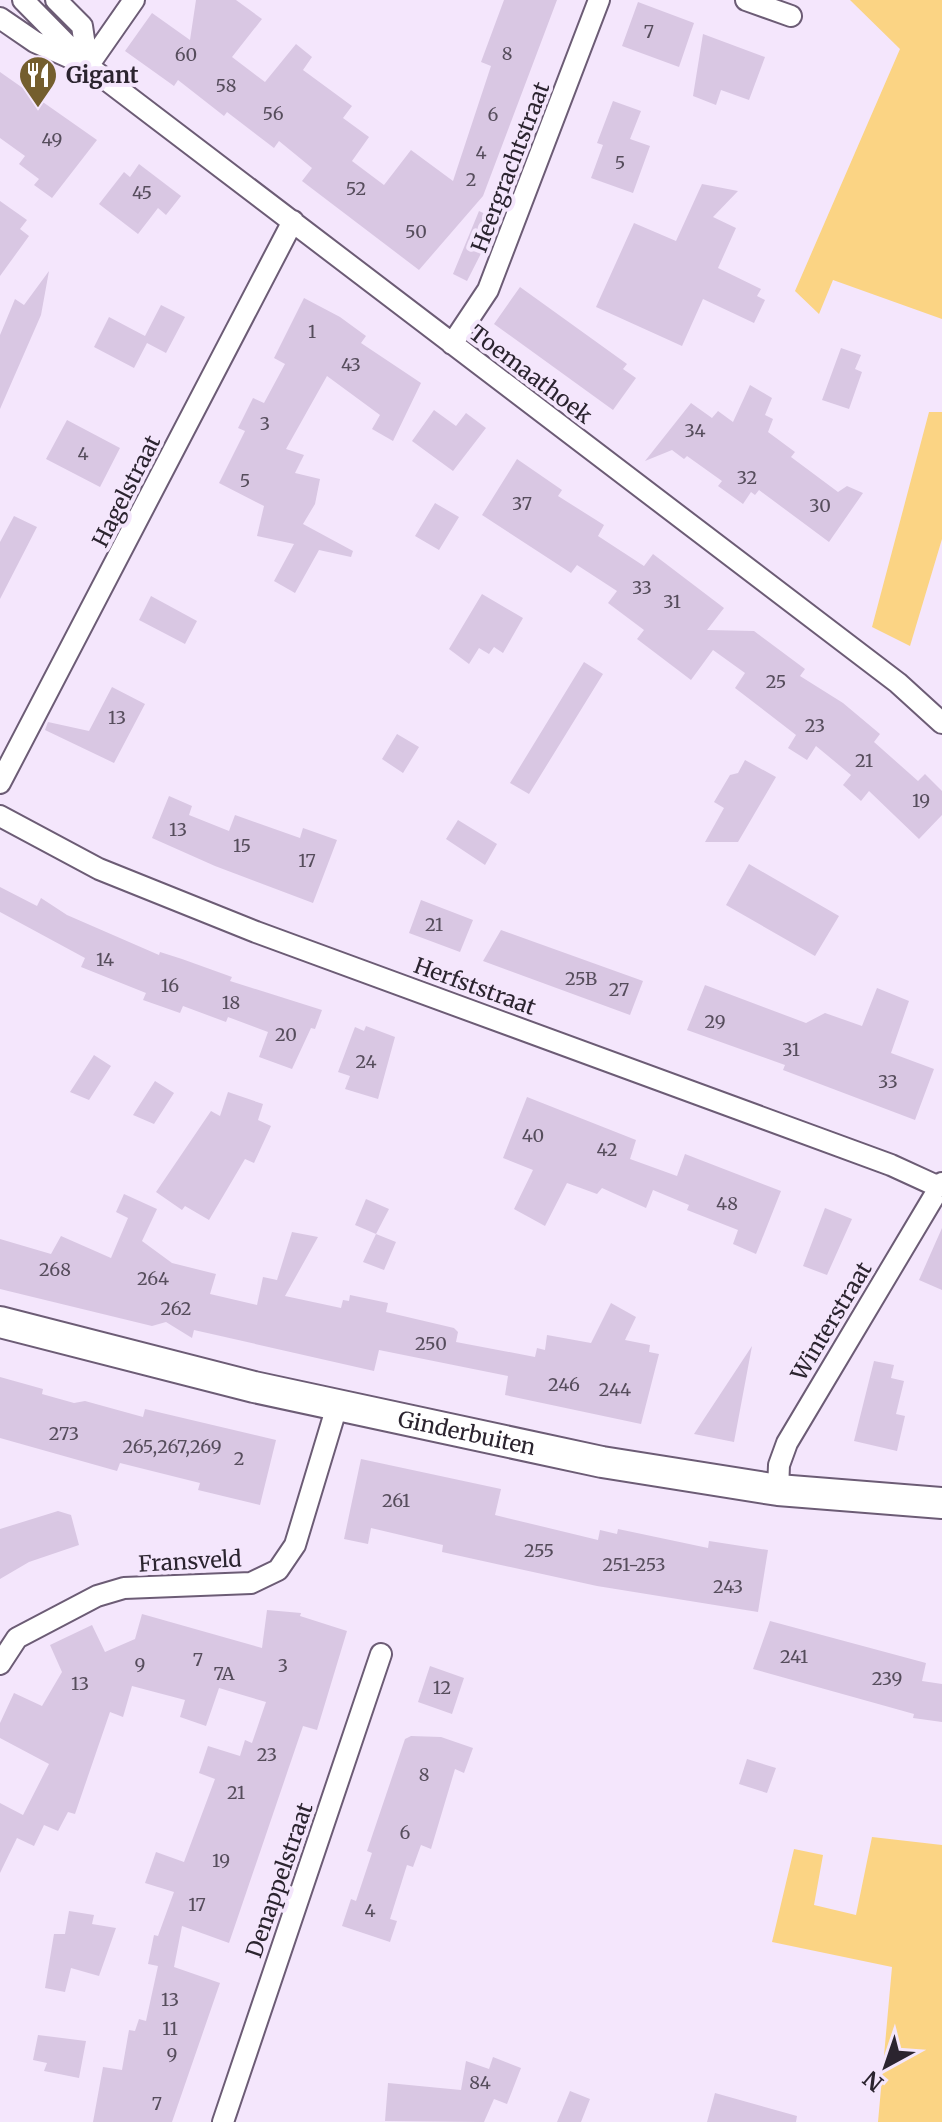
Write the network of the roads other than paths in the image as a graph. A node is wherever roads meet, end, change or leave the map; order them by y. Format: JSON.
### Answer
{"nodes":[{"id":1,"x":23,"y":0,"type":"edge"},
{"id":2,"x":56,"y":0,"type":"edge"},
{"id":3,"x":134,"y":0,"type":"edge"},
{"id":4,"x":599,"y":0,"type":"edge"},
{"id":5,"x":746,"y":0,"type":"edge"},
{"id":6,"x":791,"y":16,"type":"dead end"},
{"id":7,"x":0,"y":18,"type":"edge"},
{"id":8,"x":88,"y":66,"type":"junction"},
{"id":9,"x":293,"y":221,"type":"junction"},
{"id":10,"x":452,"y":344,"type":"junction"},
{"id":11,"x":942,"y":723,"type":"edge"},
{"id":12,"x":0,"y":783,"type":"edge"},
{"id":13,"x":0,"y":816,"type":"edge"},
{"id":14,"x":941,"y":1185,"type":"edge"},
{"id":15,"x":0,"y":1322,"type":"edge"},
{"id":16,"x":337,"y":1406,"type":"junction"},
{"id":17,"x":778,"y":1490,"type":"junction"},
{"id":18,"x":942,"y":1503,"type":"edge"},
{"id":19,"x":381,"y":1654,"type":"dead end"},
{"id":20,"x":0,"y":1664,"type":"edge"},
{"id":21,"x":223,"y":2122,"type":"edge"}],
"edges":[{"from":1,"to":8,"type":"street","name":"Toemaathoek"},
{"from":2,"to":8,"type":"street"},
{"from":3,"to":8,"type":"street"},
{"from":4,"to":10,"type":"street","name":"Heergrachtstraat"},
{"from":5,"to":6,"type":"street"},
{"from":7,"to":8,"type":"street","name":"Toemaathoek"},
{"from":8,"to":9,"type":"street","name":"Toemaathoek"},
{"from":9,"to":10,"type":"street","name":"Toemaathoek"},
{"from":9,"to":12,"type":"street","name":"Hagelstraat"},
{"from":10,"to":11,"type":"street","name":"Toemaathoek"},
{"from":13,"to":14,"type":"street","name":"Herfststraat"},
{"from":14,"to":17,"type":"street","name":"Winterstraat"},
{"from":15,"to":16,"type":"main road","name":"Ginderbuiten"},
{"from":16,"to":17,"type":"main road","name":"Ginderbuiten"},
{"from":16,"to":20,"type":"street","name":"Fransveld"},
{"from":17,"to":18,"type":"main road","name":"Ginderbuiten"},
{"from":19,"to":21,"type":"street","name":"Denappelstraat"}]}
